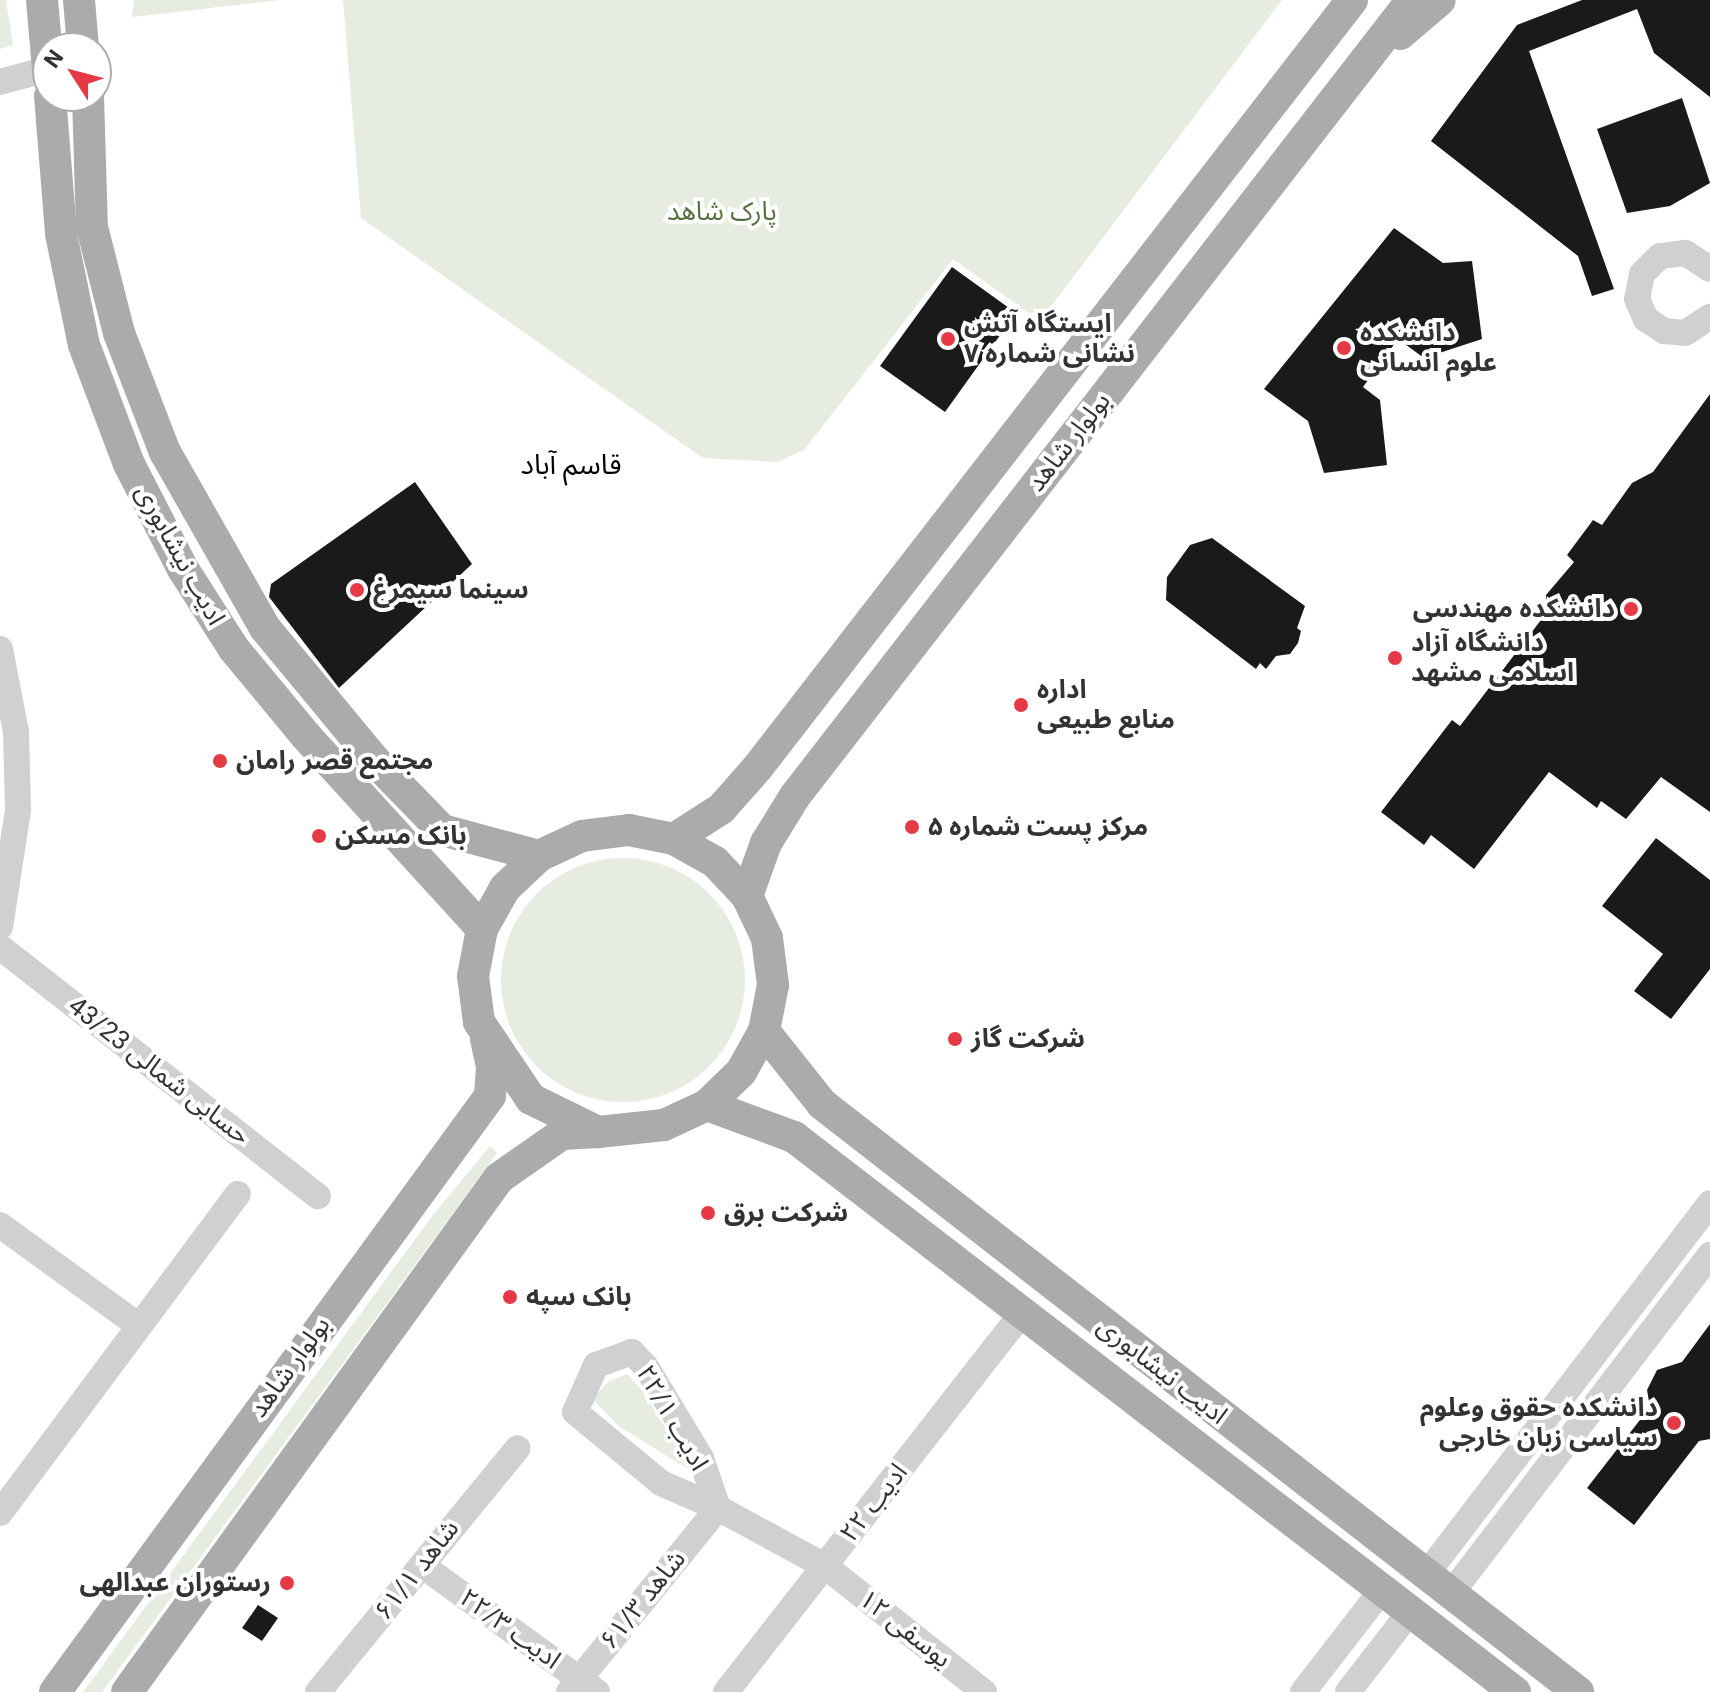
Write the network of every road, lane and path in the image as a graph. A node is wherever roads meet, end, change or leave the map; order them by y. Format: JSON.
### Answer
{"nodes":[{"id":1,"x":42,"y":0,"type":"edge"},
{"id":2,"x":79,"y":0,"type":"edge"},
{"id":3,"x":1324,"y":0,"type":"edge"},
{"id":4,"x":1352,"y":0,"type":"edge"},
{"id":5,"x":1412,"y":0,"type":"edge"},
{"id":6,"x":1440,"y":0,"type":"edge"},
{"id":7,"x":45,"y":32,"type":"edge"},
{"id":8,"x":82,"y":32,"type":"edge"},
{"id":9,"x":1358,"y":69,"type":"junction"},
{"id":10,"x":32,"y":73,"type":"edge"},
{"id":11,"x":1293,"y":77,"type":"junction"},
{"id":12,"x":0,"y":82,"type":"edge"},
{"id":13,"x":51,"y":112,"type":"edge"},
{"id":14,"x":88,"y":112,"type":"edge"},
{"id":15,"x":1710,"y":269,"type":"edge"},
{"id":16,"x":1710,"y":317,"type":"edge"},
{"id":17,"x":3,"y":656,"type":"edge"},
{"id":18,"x":674,"y":839,"type":"junction"},
{"id":19,"x":539,"y":856,"type":"junction"},
{"id":20,"x":747,"y":896,"type":"junction"},
{"id":21,"x":0,"y":927,"type":"edge"},
{"id":22,"x":482,"y":929,"type":"junction"},
{"id":23,"x":0,"y":947,"type":"edge"},
{"id":24,"x":764,"y":1031,"type":"junction"},
{"id":25,"x":484,"y":1032,"type":"junction"},
{"id":26,"x":707,"y":1105,"type":"junction"},
{"id":27,"x":598,"y":1132,"type":"junction"},
{"id":28,"x":238,"y":1194,"type":"dead end"},
{"id":29,"x":318,"y":1196,"type":"dead end"},
{"id":30,"x":1710,"y":1203,"type":"edge"},
{"id":31,"x":0,"y":1225,"type":"edge"},
{"id":32,"x":1710,"y":1255,"type":"edge"},
{"id":33,"x":1022,"y":1313,"type":"junction"},
{"id":34,"x":139,"y":1326,"type":"junction"},
{"id":35,"x":518,"y":1448,"type":"dead end"},
{"id":36,"x":718,"y":1508,"type":"junction"},
{"id":37,"x":0,"y":1513,"type":"edge"},
{"id":38,"x":423,"y":1566,"type":"junction"},
{"id":39,"x":825,"y":1566,"type":"junction"},
{"id":40,"x":1425,"y":1576,"type":"junction"},
{"id":41,"x":1381,"y":1591,"type":"junction"},
{"id":42,"x":1450,"y":1595,"type":"junction"},
{"id":43,"x":1409,"y":1613,"type":"junction"},
{"id":44,"x":582,"y":1688,"type":"edge"},
{"id":45,"x":55,"y":1692,"type":"edge"},
{"id":46,"x":127,"y":1692,"type":"edge"},
{"id":47,"x":318,"y":1692,"type":"edge"},
{"id":48,"x":726,"y":1692,"type":"edge"},
{"id":49,"x":984,"y":1692,"type":"edge"},
{"id":50,"x":1303,"y":1692,"type":"edge"},
{"id":51,"x":1348,"y":1692,"type":"edge"},
{"id":52,"x":1515,"y":1692,"type":"edge"},
{"id":53,"x":1578,"y":1692,"type":"edge"}],
"edges":[{"from":1,"to":7,"type":"main road"},
{"from":2,"to":8,"type":"main road"},
{"from":3,"to":11,"type":"main road"},
{"from":4,"to":11,"type":"main road","name":"بولوار شاهد"},
{"from":5,"to":9,"type":"main road","name":"بولوار شاهد"},
{"from":6,"to":9,"type":"main road"},
{"from":9,"to":20,"type":"main road","name":"بولوار شاهد"},
{"from":10,"to":12,"type":"street"},
{"from":11,"to":18,"type":"main road","name":"بولوار شاهد"},
{"from":13,"to":22,"type":"main road","name":"ادیب نیشابوری"},
{"from":14,"to":19,"type":"main road","name":"ادیب نیشابوری"},
{"from":15,"to":16,"type":"street"},
{"from":17,"to":21,"type":"street"},
{"from":18,"to":19,"type":"main road","name":"بولوار شاهد"},
{"from":18,"to":20,"type":"main road","name":"بولوار شاهد"},
{"from":19,"to":22,"type":"main road","name":"بولوار شاهد"},
{"from":20,"to":24,"type":"main road","name":"بولوار شاهد"},
{"from":22,"to":25,"type":"main road","name":"بولوار شاهد"},
{"from":23,"to":29,"type":"street","name":"حسابی شمالی 43/23"},
{"from":24,"to":26,"type":"main road","name":"بولوار شاهد"},
{"from":24,"to":40,"type":"main road","name":"ادیب نیشابوری"},
{"from":25,"to":27,"type":"main road"},
{"from":25,"to":45,"type":"main road","name":"بولوار شاهد"},
{"from":26,"to":27,"type":"main road","name":"بولوار شاهد"},
{"from":26,"to":33,"type":"main road","name":"ادیب نیشابوری"},
{"from":27,"to":46,"type":"main road"},
{"from":28,"to":34,"type":"street"},
{"from":30,"to":40,"type":"street"},
{"from":31,"to":34,"type":"street"},
{"from":32,"to":42,"type":"street"},
{"from":33,"to":39,"type":"street","name":"ادیب ۲۲"},
{"from":33,"to":41,"type":"main road","name":"ادیب نیشابوری"},
{"from":34,"to":37,"type":"street"},
{"from":35,"to":38,"type":"street","name":"شاهد ۶۱/۱"},
{"from":36,"to":36,"type":"street","name":"ادیب ۲۲/۱"},
{"from":36,"to":39,"type":"street","name":"ادیب ۲۲/۱"},
{"from":36,"to":44,"type":"street","name":"شاهد ۶۱/۳"},
{"from":38,"to":44,"type":"street","name":"ادیب ۲۲/۳"},
{"from":38,"to":47,"type":"street","name":"شاهد ۶۱/۱"},
{"from":39,"to":48,"type":"street","name":"ادیب ۲۲"},
{"from":39,"to":49,"type":"street","name":"یوسفی ۱۲"},
{"from":40,"to":42,"type":"main road","name":"ادیب نیشابوری"},
{"from":41,"to":43,"type":"main road","name":"ادیب نیشابوری"},
{"from":41,"to":50,"type":"street"},
{"from":42,"to":53,"type":"main road","name":"ادیب نیشابوری"},
{"from":43,"to":51,"type":"street"},
{"from":43,"to":52,"type":"main road","name":"ادیب نیشابوری"}]}
